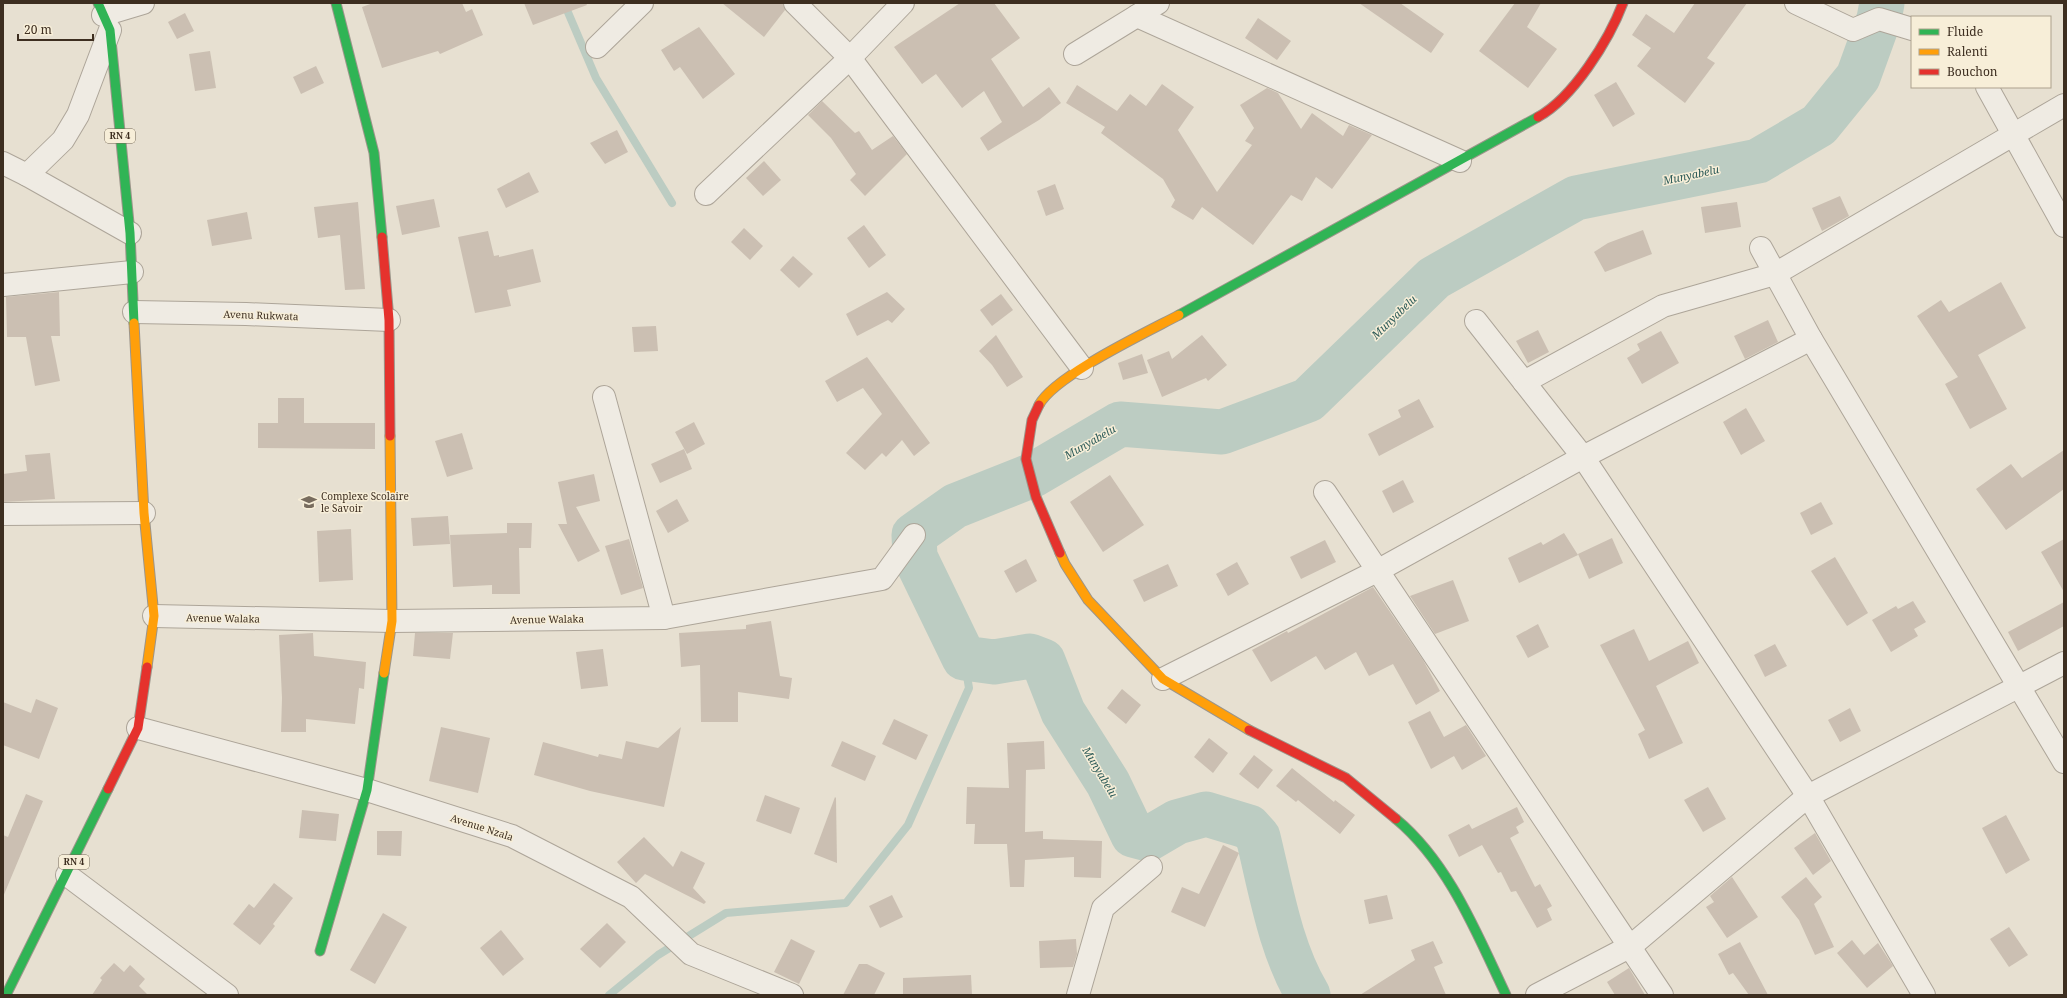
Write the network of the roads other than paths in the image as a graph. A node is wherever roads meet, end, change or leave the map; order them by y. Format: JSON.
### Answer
{"nodes":[{"id":1,"x":143,"y":3,"type":"edge"},
{"id":2,"x":336,"y":3,"type":"edge"},
{"id":3,"x":642,"y":3,"type":"edge"},
{"id":4,"x":795,"y":3,"type":"edge"},
{"id":5,"x":903,"y":3,"type":"edge"},
{"id":6,"x":1158,"y":3,"type":"edge"},
{"id":7,"x":1622,"y":3,"type":"edge"},
{"id":8,"x":1796,"y":3,"type":"edge"},
{"id":9,"x":104,"y":16,"type":"edge"},
{"id":10,"x":1137,"y":16,"type":"junction"},
{"id":11,"x":1911,"y":29,"type":"edge"},
{"id":12,"x":597,"y":47,"type":"dead end"},
{"id":13,"x":1075,"y":54,"type":"dead end"},
{"id":14,"x":850,"y":58,"type":"junction"},
{"id":15,"x":1988,"y":88,"type":"edge"},
{"id":16,"x":2064,"y":105,"type":"edge"},
{"id":17,"x":2013,"y":134,"type":"junction"},
{"id":18,"x":1460,"y":161,"type":"junction"},
{"id":19,"x":3,"y":163,"type":"edge"},
{"id":20,"x":27,"y":175,"type":"junction"},
{"id":21,"x":706,"y":194,"type":"dead end"},
{"id":22,"x":2064,"y":226,"type":"edge"},
{"id":23,"x":130,"y":233,"type":"junction"},
{"id":24,"x":1761,"y":248,"type":"dead end"},
{"id":25,"x":132,"y":272,"type":"junction"},
{"id":26,"x":1775,"y":274,"type":"junction"},
{"id":27,"x":3,"y":285,"type":"edge"},
{"id":28,"x":134,"y":312,"type":"junction"},
{"id":29,"x":388,"y":320,"type":"junction"},
{"id":30,"x":1476,"y":321,"type":"dead end"},
{"id":31,"x":1811,"y":340,"type":"junction"},
{"id":32,"x":1082,"y":368,"type":"junction"},
{"id":33,"x":1524,"y":382,"type":"junction"},
{"id":34,"x":604,"y":397,"type":"dead end"},
{"id":35,"x":1582,"y":457,"type":"junction"},
{"id":36,"x":1325,"y":492,"type":"dead end"},
{"id":37,"x":144,"y":513,"type":"junction"},
{"id":38,"x":3,"y":514,"type":"edge"},
{"id":39,"x":914,"y":535,"type":"dead end"},
{"id":40,"x":1377,"y":571,"type":"junction"},
{"id":41,"x":154,"y":616,"type":"junction"},
{"id":42,"x":664,"y":618,"type":"junction"},
{"id":43,"x":392,"y":621,"type":"junction"},
{"id":44,"x":2064,"y":663,"type":"edge"},
{"id":45,"x":1163,"y":679,"type":"junction"},
{"id":46,"x":2019,"y":687,"type":"junction"},
{"id":47,"x":138,"y":728,"type":"junction"},
{"id":48,"x":2064,"y":762,"type":"edge"},
{"id":49,"x":367,"y":790,"type":"junction"},
{"id":50,"x":1808,"y":796,"type":"junction"},
{"id":51,"x":1151,"y":867,"type":"dead end"},
{"id":52,"x":67,"y":875,"type":"junction"},
{"id":53,"x":1631,"y":946,"type":"junction"},
{"id":54,"x":320,"y":951,"type":"dead end"},
{"id":55,"x":6,"y":995,"type":"edge"},
{"id":56,"x":228,"y":995,"type":"edge"},
{"id":57,"x":792,"y":995,"type":"edge"},
{"id":58,"x":1078,"y":995,"type":"edge"},
{"id":59,"x":1506,"y":995,"type":"edge"},
{"id":60,"x":1537,"y":995,"type":"edge"},
{"id":61,"x":1662,"y":995,"type":"edge"},
{"id":62,"x":1924,"y":995,"type":"edge"}],
"edges":[{"from":1,"to":9,"type":"street"},
{"from":2,"to":29,"type":"main road"},
{"from":3,"to":12,"type":"street"},
{"from":4,"to":14,"type":"street"},
{"from":5,"to":14,"type":"street"},
{"from":6,"to":10,"type":"street"},
{"from":7,"to":18,"type":"main road"},
{"from":8,"to":11,"type":"street"},
{"from":9,"to":20,"type":"street"},
{"from":9,"to":23,"type":"main road","number":"RN 4"},
{"from":10,"to":13,"type":"street"},
{"from":10,"to":18,"type":"street"},
{"from":14,"to":21,"type":"street"},
{"from":14,"to":32,"type":"street"},
{"from":15,"to":17,"type":"street"},
{"from":16,"to":17,"type":"street"},
{"from":17,"to":22,"type":"street"},
{"from":17,"to":26,"type":"street"},
{"from":18,"to":32,"type":"main road"},
{"from":19,"to":20,"type":"street"},
{"from":20,"to":23,"type":"street"},
{"from":23,"to":25,"type":"main road","number":"RN 4"},
{"from":24,"to":26,"type":"street"},
{"from":25,"to":27,"type":"street"},
{"from":25,"to":28,"type":"main road","number":"RN 4"},
{"from":26,"to":31,"type":"street"},
{"from":26,"to":33,"type":"street"},
{"from":28,"to":29,"type":"street","name":"Avenu Rukwata"},
{"from":28,"to":37,"type":"main road","number":"RN 4"},
{"from":29,"to":43,"type":"main road"},
{"from":30,"to":33,"type":"street"},
{"from":31,"to":35,"type":"street"},
{"from":31,"to":46,"type":"street"},
{"from":32,"to":45,"type":"main road"},
{"from":33,"to":35,"type":"street"},
{"from":34,"to":42,"type":"street"},
{"from":35,"to":40,"type":"street"},
{"from":35,"to":50,"type":"street"},
{"from":36,"to":40,"type":"street"},
{"from":37,"to":38,"type":"street"},
{"from":37,"to":41,"type":"main road","number":"RN 4"},
{"from":39,"to":42,"type":"street","name":"Avenue Walaka"},
{"from":40,"to":45,"type":"street"},
{"from":40,"to":53,"type":"street"},
{"from":41,"to":43,"type":"street","name":"Avenue Walaka"},
{"from":41,"to":47,"type":"main road","number":"RN 4"},
{"from":42,"to":43,"type":"street","name":"Avenue Walaka"},
{"from":43,"to":49,"type":"main road"},
{"from":44,"to":46,"type":"street"},
{"from":45,"to":59,"type":"main road"},
{"from":46,"to":48,"type":"street"},
{"from":46,"to":50,"type":"street"},
{"from":47,"to":49,"type":"street","name":"Avenue Nzala"},
{"from":47,"to":52,"type":"main road","number":"RN 4"},
{"from":49,"to":54,"type":"main road"},
{"from":49,"to":57,"type":"street","name":"Avenue Nzala"},
{"from":50,"to":53,"type":"street"},
{"from":50,"to":62,"type":"street"},
{"from":51,"to":58,"type":"street"},
{"from":52,"to":55,"type":"main road","number":"RN 4"},
{"from":52,"to":56,"type":"street"},
{"from":53,"to":60,"type":"street"},
{"from":53,"to":61,"type":"street"}]}
